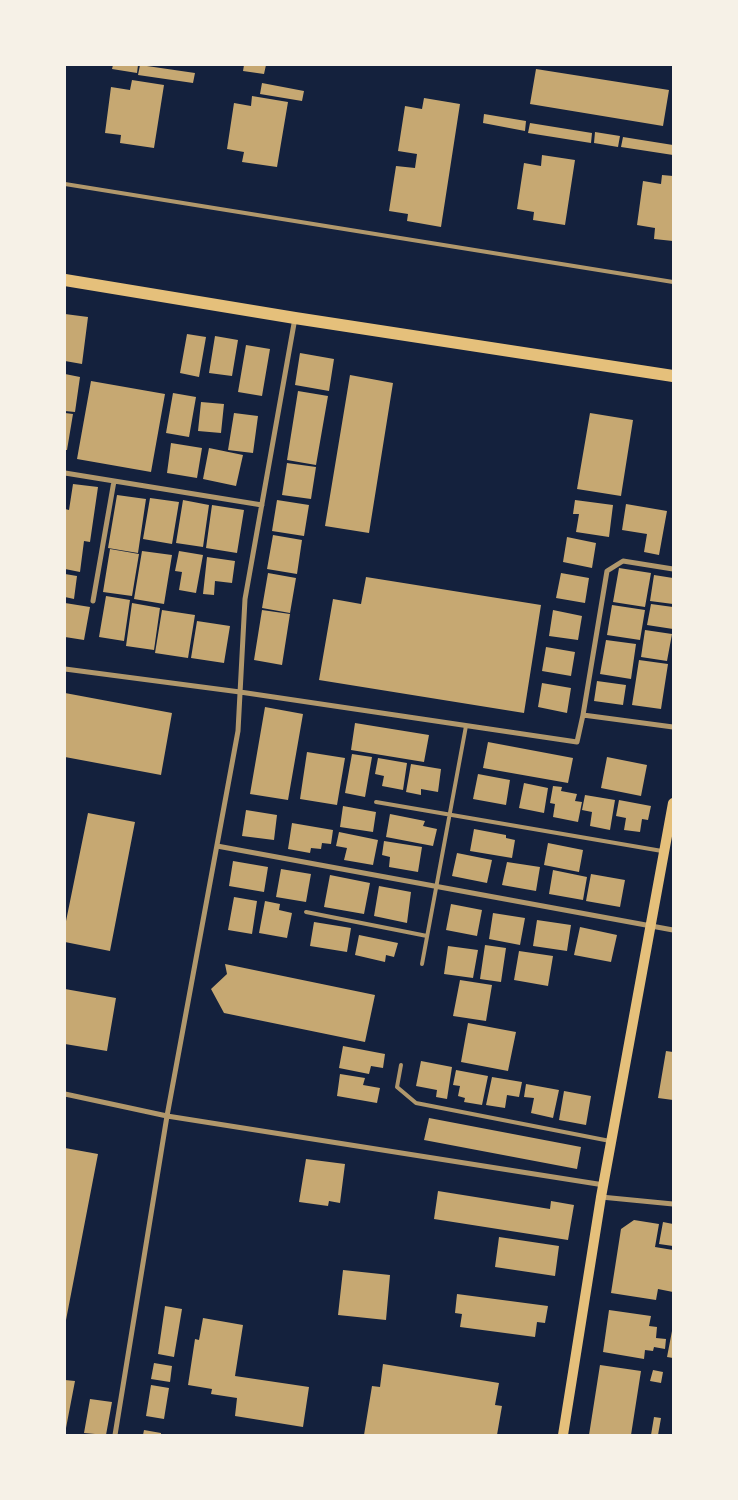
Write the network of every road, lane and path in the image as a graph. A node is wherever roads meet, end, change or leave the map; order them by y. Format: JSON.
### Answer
{"nodes":[{"id":1,"x":65,"y":184,"type":"edge"},
{"id":2,"x":65,"y":280,"type":"edge"},
{"id":3,"x":673,"y":282,"type":"edge"},
{"id":4,"x":295,"y":318,"type":"junction"},
{"id":5,"x":673,"y":376,"type":"edge"},
{"id":6,"x":65,"y":473,"type":"edge"},
{"id":7,"x":114,"y":481,"type":"junction"},
{"id":8,"x":262,"y":505,"type":"junction"},
{"id":9,"x":673,"y":569,"type":"edge"},
{"id":10,"x":93,"y":601,"type":"dead end"},
{"id":11,"x":65,"y":669,"type":"edge"},
{"id":12,"x":240,"y":692,"type":"junction"},
{"id":13,"x":582,"y":715,"type":"junction"},
{"id":14,"x":466,"y":726,"type":"junction"},
{"id":15,"x":673,"y":727,"type":"edge"},
{"id":16,"x":376,"y":802,"type":"dead end"},
{"id":17,"x":673,"y":803,"type":"edge"},
{"id":18,"x":450,"y":814,"type":"junction"},
{"id":19,"x":217,"y":846,"type":"junction"},
{"id":20,"x":665,"y":852,"type":"junction"},
{"id":21,"x":436,"y":886,"type":"junction"},
{"id":22,"x":306,"y":912,"type":"dead end"},
{"id":23,"x":651,"y":927,"type":"junction"},
{"id":24,"x":673,"y":930,"type":"edge"},
{"id":25,"x":427,"y":936,"type":"junction"},
{"id":26,"x":422,"y":964,"type":"dead end"},
{"id":27,"x":401,"y":1065,"type":"dead end"},
{"id":28,"x":65,"y":1094,"type":"edge"},
{"id":29,"x":167,"y":1116,"type":"junction"},
{"id":30,"x":611,"y":1141,"type":"junction"},
{"id":31,"x":604,"y":1185,"type":"junction"},
{"id":32,"x":601,"y":1197,"type":"junction"},
{"id":33,"x":673,"y":1204,"type":"edge"},
{"id":34,"x":115,"y":1435,"type":"edge"},
{"id":35,"x":563,"y":1435,"type":"edge"}],
"edges":[{"from":1,"to":3,"type":"lane"},
{"from":2,"to":4,"type":"main road"},
{"from":4,"to":5,"type":"main road"},
{"from":4,"to":8,"type":"street"},
{"from":6,"to":7,"type":"street"},
{"from":7,"to":8,"type":"street"},
{"from":7,"to":10,"type":"street"},
{"from":8,"to":12,"type":"street"},
{"from":9,"to":13,"type":"street"},
{"from":11,"to":12,"type":"street"},
{"from":12,"to":14,"type":"street"},
{"from":12,"to":19,"type":"street"},
{"from":13,"to":14,"type":"street"},
{"from":13,"to":15,"type":"street"},
{"from":14,"to":18,"type":"lane"},
{"from":16,"to":18,"type":"lane"},
{"from":17,"to":20,"type":"main road"},
{"from":18,"to":20,"type":"lane"},
{"from":18,"to":21,"type":"lane"},
{"from":19,"to":21,"type":"street"},
{"from":19,"to":29,"type":"street"},
{"from":20,"to":23,"type":"main road"},
{"from":21,"to":23,"type":"street"},
{"from":21,"to":25,"type":"lane"},
{"from":22,"to":25,"type":"lane"},
{"from":23,"to":24,"type":"street"},
{"from":23,"to":30,"type":"main road"},
{"from":25,"to":26,"type":"lane"},
{"from":27,"to":30,"type":"lane"},
{"from":28,"to":29,"type":"street"},
{"from":29,"to":31,"type":"street"},
{"from":29,"to":34,"type":"street"},
{"from":30,"to":31,"type":"main road"},
{"from":31,"to":32,"type":"main road"},
{"from":32,"to":33,"type":"street"},
{"from":32,"to":35,"type":"main road"}]}
